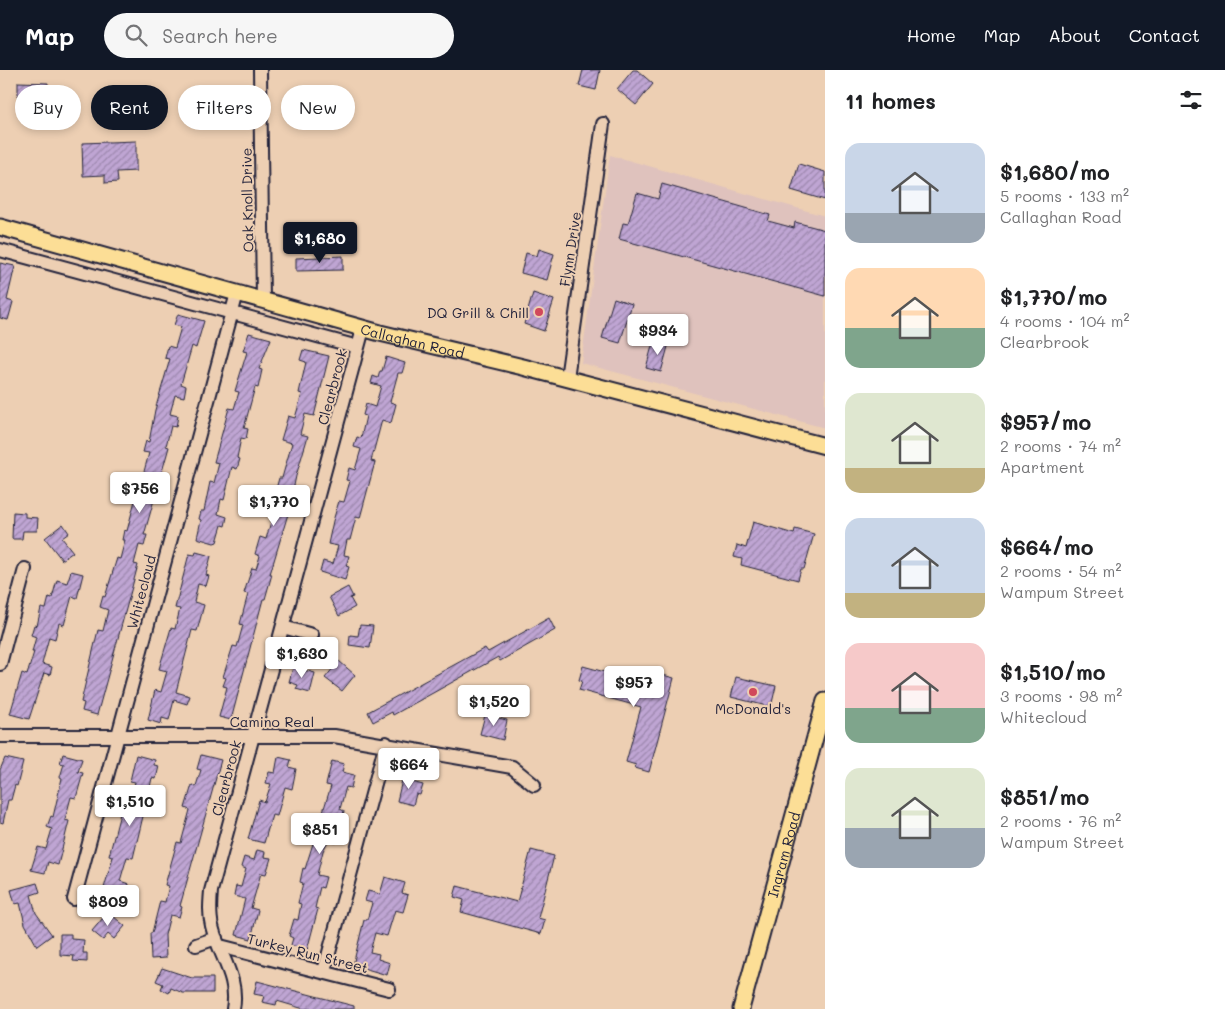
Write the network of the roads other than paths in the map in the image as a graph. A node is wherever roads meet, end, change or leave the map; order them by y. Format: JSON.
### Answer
{"nodes":[{"id":1,"x":260,"y":70,"type":"edge"},
{"id":2,"x":603,"y":124,"type":"dead end"},
{"id":3,"x":0,"y":227,"type":"edge"},
{"id":4,"x":0,"y":250,"type":"edge"},
{"id":5,"x":237,"y":293,"type":"junction"},
{"id":6,"x":263,"y":300,"type":"junction"},
{"id":7,"x":232,"y":312,"type":"junction"},
{"id":8,"x":363,"y":328,"type":"junction"},
{"id":9,"x":358,"y":347,"type":"junction"},
{"id":10,"x":567,"y":378,"type":"junction"},
{"id":11,"x":825,"y":446,"type":"edge"},
{"id":12,"x":25,"y":569,"type":"dead end"},
{"id":13,"x":283,"y":627,"type":"junction"},
{"id":14,"x":312,"y":635,"type":"dead end"},
{"id":15,"x":0,"y":664,"type":"edge"},
{"id":16,"x":825,"y":701,"type":"edge"},
{"id":17,"x":253,"y":735,"type":"junction"},
{"id":18,"x":0,"y":736,"type":"edge"},
{"id":19,"x":117,"y":737,"type":"junction"},
{"id":20,"x":386,"y":743,"type":"junction"},
{"id":21,"x":534,"y":785,"type":"dead end"},
{"id":22,"x":74,"y":899,"type":"dead end"},
{"id":23,"x":218,"y":942,"type":"junction"},
{"id":24,"x":196,"y":945,"type":"dead end"},
{"id":25,"x":324,"y":971,"type":"junction"},
{"id":26,"x":389,"y":989,"type":"dead end"},
{"id":27,"x":233,"y":1009,"type":"edge"},
{"id":28,"x":741,"y":1009,"type":"edge"}],
"edges":[{"from":1,"to":6,"type":"street","name":"Oak Knoll Drive"},
{"from":2,"to":10,"type":"street","name":"Flynn Drive"},
{"from":3,"to":5,"type":"main road","name":"Callaghan Road"},
{"from":4,"to":7,"type":"street","name":"Callaghan Road"},
{"from":5,"to":6,"type":"main road","name":"Callaghan Road"},
{"from":5,"to":7,"type":"street","name":"Whitecloud"},
{"from":6,"to":8,"type":"main road","name":"Callaghan Road"},
{"from":7,"to":9,"type":"street","name":"Callaghan Road"},
{"from":7,"to":19,"type":"street","name":"Whitecloud"},
{"from":8,"to":9,"type":"street","name":"Clearbrook"},
{"from":8,"to":10,"type":"main road","name":"Callaghan Road"},
{"from":9,"to":13,"type":"street","name":"Clearbrook"},
{"from":10,"to":11,"type":"main road","name":"Callaghan Road"},
{"from":12,"to":15,"type":"street"},
{"from":13,"to":14,"type":"street"},
{"from":13,"to":17,"type":"street","name":"Clearbrook"},
{"from":16,"to":28,"type":"main road","name":"Ingram Road"},
{"from":17,"to":19,"type":"street","name":"Camino Real"},
{"from":17,"to":20,"type":"street","name":"Camino Real"},
{"from":17,"to":23,"type":"street","name":"Clearbrook"},
{"from":18,"to":19,"type":"street","name":"Camino Real"},
{"from":19,"to":22,"type":"street","name":"Whitecloud"},
{"from":20,"to":21,"type":"street","name":"Camino Real"},
{"from":20,"to":25,"type":"street"},
{"from":23,"to":24,"type":"street"},
{"from":23,"to":25,"type":"street","name":"Turkey Run Street"},
{"from":23,"to":27,"type":"street","name":"Clearbrook"},
{"from":25,"to":26,"type":"street","name":"Turkey Run Street"}]}
